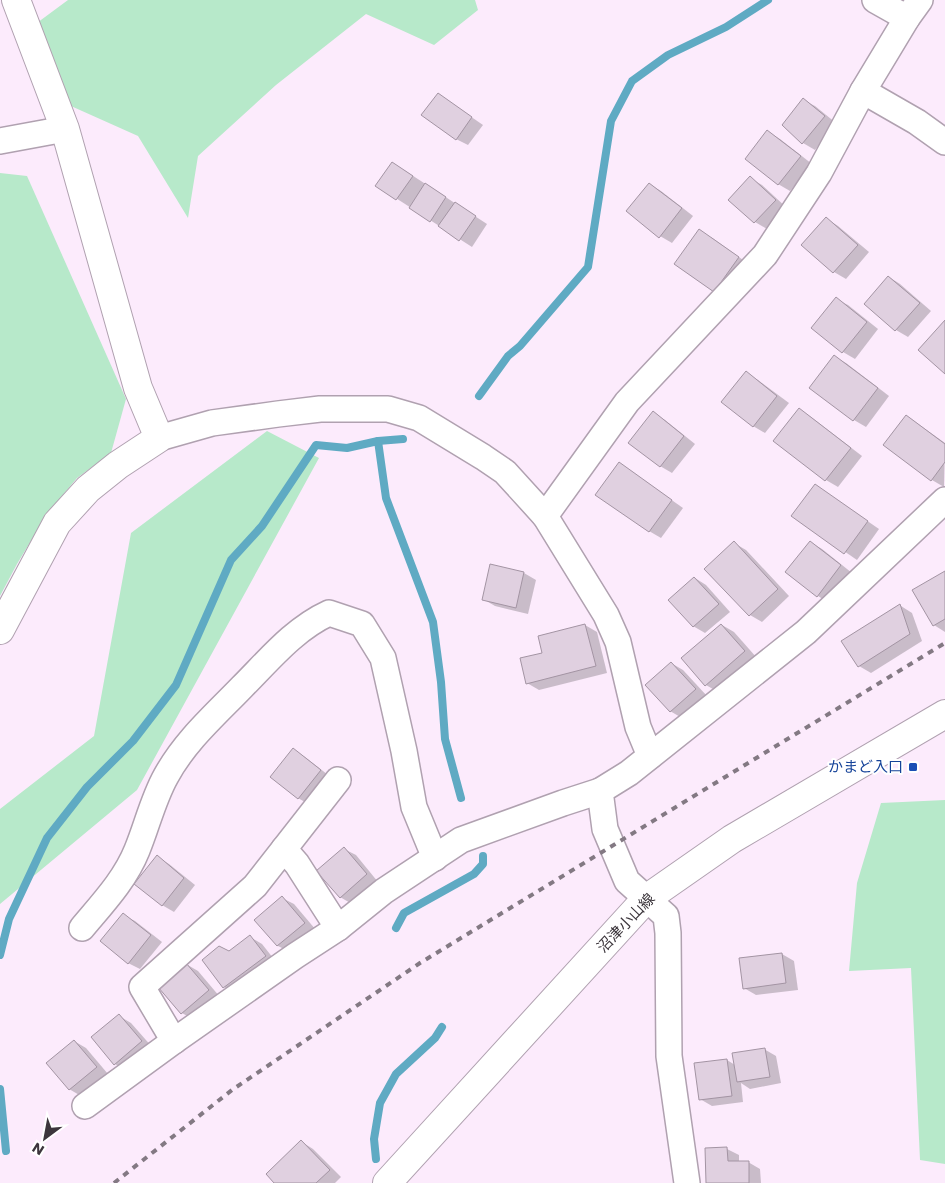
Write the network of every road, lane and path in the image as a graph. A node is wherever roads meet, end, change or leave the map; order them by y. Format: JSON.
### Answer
{"nodes":[{"id":1,"x":16,"y":0,"type":"edge"},
{"id":2,"x":875,"y":0,"type":"edge"},
{"id":3,"x":913,"y":9,"type":"edge"},
{"id":4,"x":863,"y":91,"type":"junction"},
{"id":5,"x":65,"y":129,"type":"junction"},
{"id":6,"x":0,"y":141,"type":"edge"},
{"id":7,"x":945,"y":142,"type":"edge"},
{"id":8,"x":159,"y":438,"type":"junction"},
{"id":9,"x":945,"y":500,"type":"edge"},
{"id":10,"x":545,"y":516,"type":"junction"},
{"id":11,"x":0,"y":630,"type":"edge"},
{"id":12,"x":945,"y":714,"type":"edge"},
{"id":13,"x":650,"y":756,"type":"junction"},
{"id":14,"x":338,"y":780,"type":"dead end"},
{"id":15,"x":600,"y":791,"type":"junction"},
{"id":16,"x":284,"y":849,"type":"junction"},
{"id":17,"x":435,"y":858,"type":"junction"},
{"id":18,"x":646,"y":898,"type":"junction"},
{"id":19,"x":82,"y":928,"type":"dead end"},
{"id":20,"x":338,"y":928,"type":"junction"},
{"id":21,"x":174,"y":1041,"type":"junction"},
{"id":22,"x":85,"y":1106,"type":"dead end"},
{"id":23,"x":387,"y":1183,"type":"edge"},
{"id":24,"x":687,"y":1183,"type":"edge"}],
"edges":[{"from":1,"to":5,"type":"main road"},
{"from":2,"to":3,"type":"street"},
{"from":3,"to":4,"type":"street"},
{"from":4,"to":7,"type":"street"},
{"from":4,"to":10,"type":"street"},
{"from":5,"to":6,"type":"street"},
{"from":5,"to":8,"type":"main road"},
{"from":8,"to":10,"type":"street"},
{"from":8,"to":11,"type":"main road"},
{"from":9,"to":13,"type":"street"},
{"from":10,"to":13,"type":"street"},
{"from":12,"to":18,"type":"main road","name":"沼津小山線"},
{"from":13,"to":15,"type":"street"},
{"from":14,"to":16,"type":"street"},
{"from":15,"to":17,"type":"street"},
{"from":15,"to":18,"type":"street"},
{"from":16,"to":20,"type":"street"},
{"from":16,"to":21,"type":"street"},
{"from":17,"to":19,"type":"street"},
{"from":17,"to":20,"type":"street"},
{"from":18,"to":23,"type":"main road","name":"沼津小山線"},
{"from":18,"to":24,"type":"street"},
{"from":20,"to":21,"type":"street"},
{"from":21,"to":22,"type":"street"}]}
